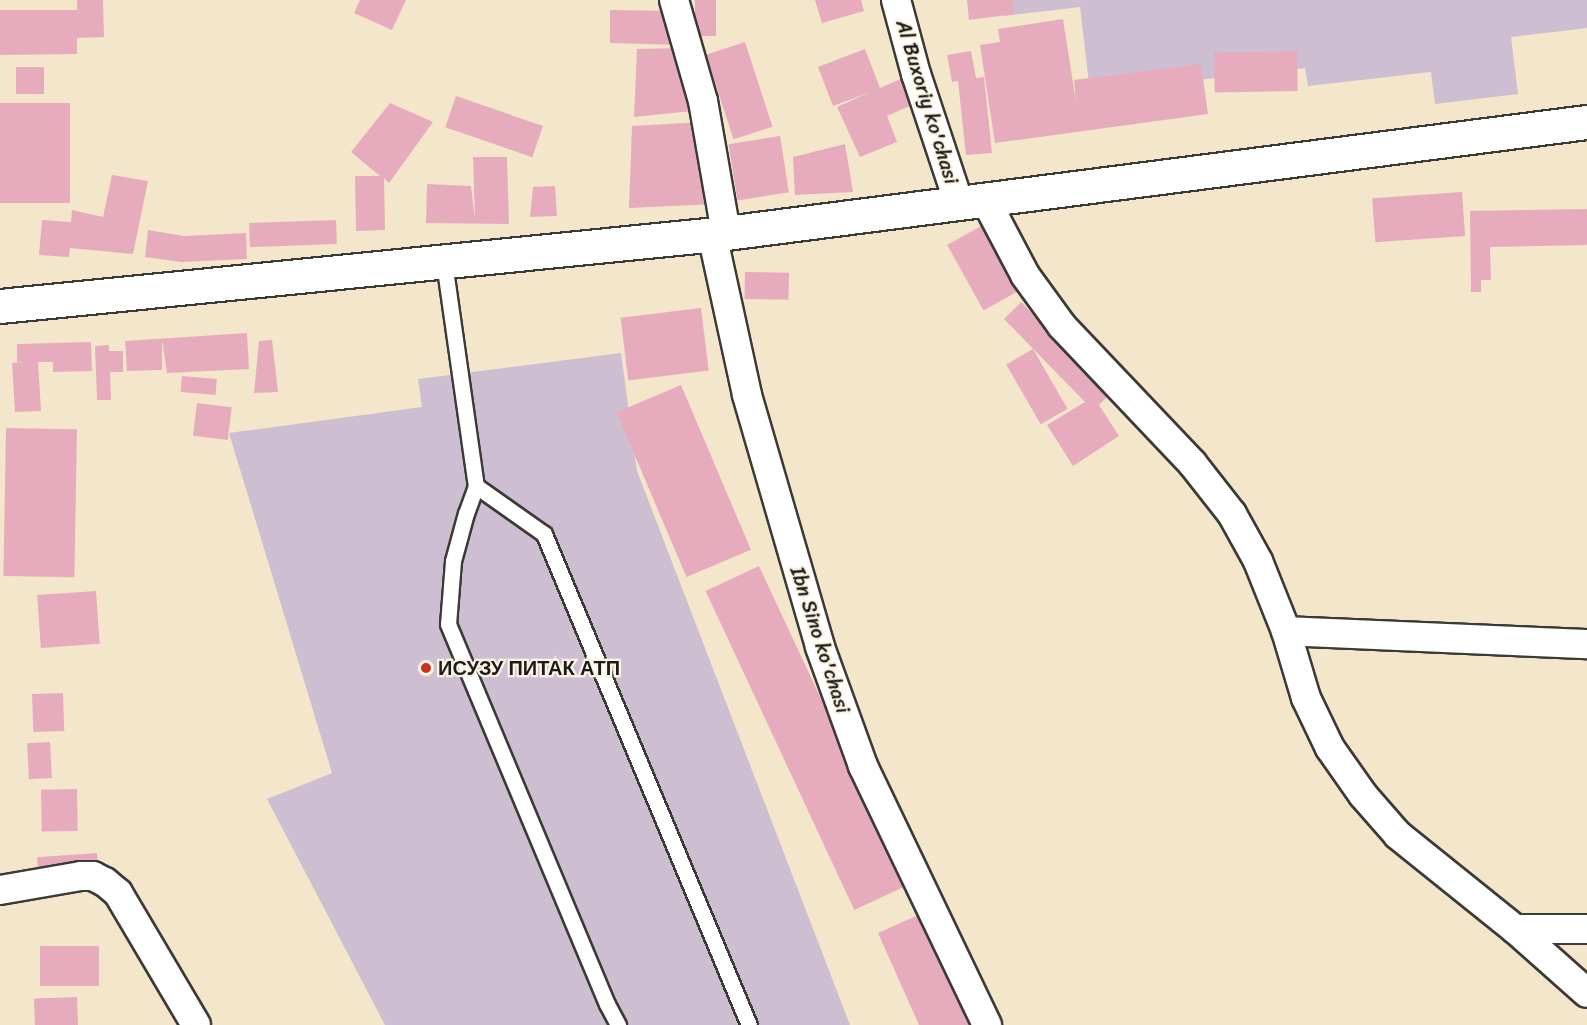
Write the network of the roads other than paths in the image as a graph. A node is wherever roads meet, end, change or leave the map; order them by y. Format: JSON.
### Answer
{"nodes":[{"id":1,"x":674,"y":0,"type":"edge"},
{"id":2,"x":896,"y":0,"type":"edge"},
{"id":3,"x":1587,"y":122,"type":"edge"},
{"id":4,"x":972,"y":201,"type":"junction"},
{"id":5,"x":719,"y":234,"type":"junction"},
{"id":6,"x":444,"y":262,"type":"junction"},
{"id":7,"x":0,"y":306,"type":"edge"},
{"id":8,"x":477,"y":486,"type":"junction"},
{"id":9,"x":1286,"y":631,"type":"junction"},
{"id":10,"x":1587,"y":644,"type":"edge"},
{"id":11,"x":0,"y":890,"type":"edge"},
{"id":12,"x":1515,"y":929,"type":"junction"},
{"id":13,"x":1587,"y":929,"type":"edge"},
{"id":14,"x":1587,"y":993,"type":"edge"},
{"id":15,"x":196,"y":1025,"type":"edge"},
{"id":16,"x":618,"y":1025,"type":"edge"},
{"id":17,"x":749,"y":1025,"type":"edge"},
{"id":18,"x":987,"y":1025,"type":"edge"}],
"edges":[{"from":1,"to":5,"type":"street","name":"Ibn Sino ko'chasi"},
{"from":2,"to":4,"type":"street","name":"Al Buxoriy ko'chasi"},
{"from":3,"to":4,"type":"street"},
{"from":4,"to":5,"type":"street"},
{"from":4,"to":9,"type":"street","name":"Al Buxoriy ko'chasi"},
{"from":5,"to":6,"type":"street"},
{"from":5,"to":18,"type":"street","name":"Ibn Sino ko'chasi"},
{"from":6,"to":7,"type":"street"},
{"from":6,"to":8,"type":"lane"},
{"from":8,"to":16,"type":"lane"},
{"from":8,"to":17,"type":"lane"},
{"from":9,"to":10,"type":"street"},
{"from":9,"to":12,"type":"street","name":"Al Buxoriy ko'chasi"},
{"from":11,"to":15,"type":"street"},
{"from":12,"to":13,"type":"street"},
{"from":12,"to":14,"type":"street","name":"Al Buxoriy ko'chasi"}]}
